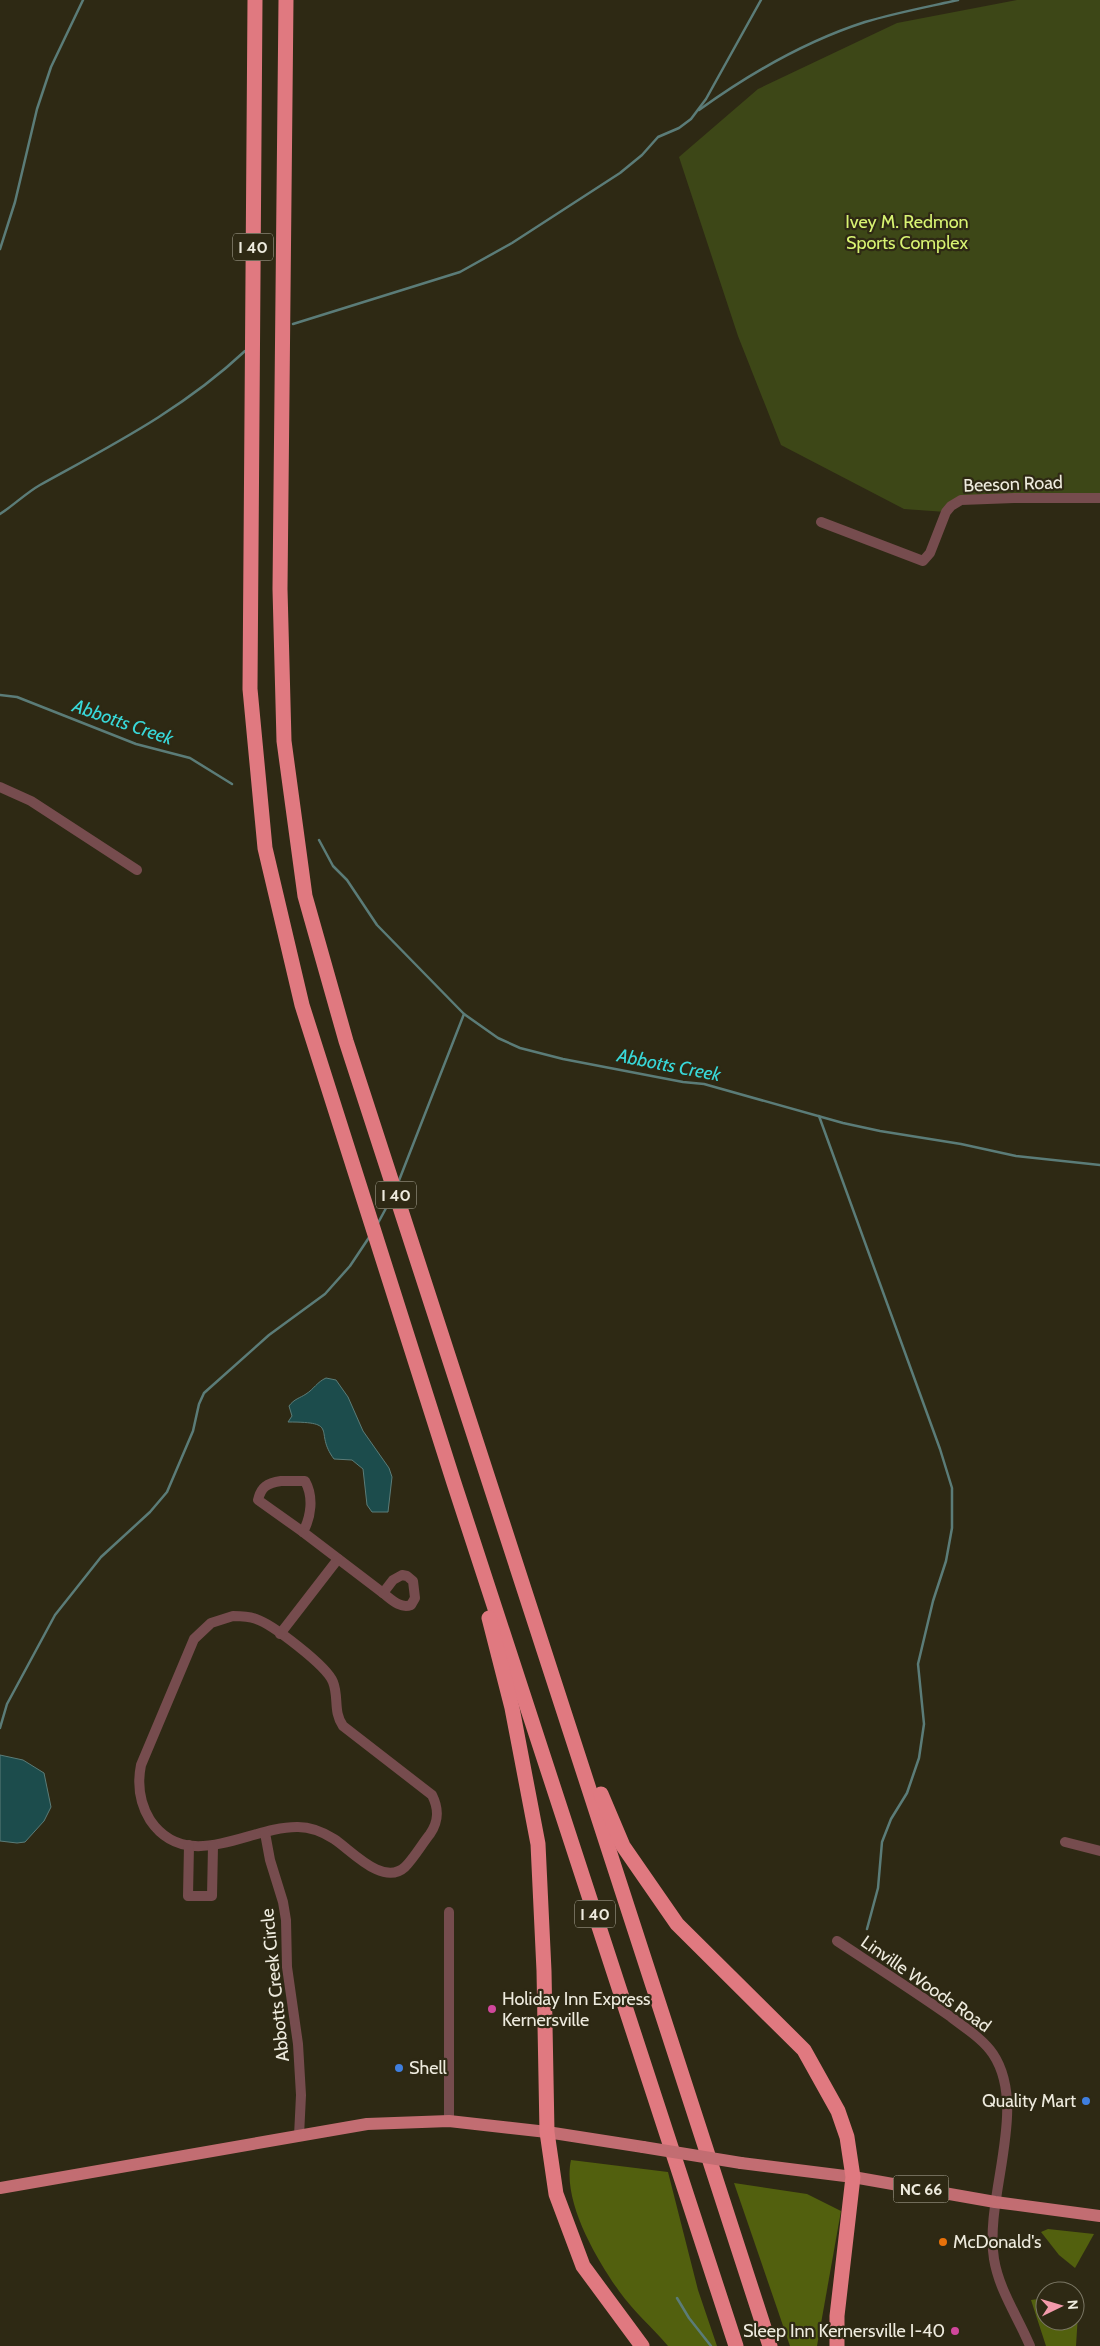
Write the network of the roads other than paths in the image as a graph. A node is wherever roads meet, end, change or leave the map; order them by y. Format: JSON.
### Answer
{"nodes":[{"id":1,"x":255,"y":0,"type":"edge"},
{"id":2,"x":286,"y":0,"type":"edge"},
{"id":3,"x":1100,"y":498,"type":"edge"},
{"id":4,"x":821,"y":522,"type":"dead end"},
{"id":5,"x":0,"y":787,"type":"edge"},
{"id":6,"x":137,"y":870,"type":"dead end"},
{"id":7,"x":454,"y":1483,"type":"junction"},
{"id":8,"x":303,"y":1532,"type":"junction"},
{"id":9,"x":338,"y":1559,"type":"junction"},
{"id":10,"x":383,"y":1593,"type":"dead end"},
{"id":11,"x":280,"y":1634,"type":"junction"},
{"id":12,"x":548,"y":1659,"type":"junction"},
{"id":13,"x":265,"y":1833,"type":"junction"},
{"id":14,"x":1065,"y":1842,"type":"dead end"},
{"id":15,"x":189,"y":1845,"type":"junction"},
{"id":16,"x":212,"y":1846,"type":"junction"},
{"id":17,"x":1100,"y":1851,"type":"edge"},
{"id":18,"x":449,"y":1912,"type":"dead end"},
{"id":19,"x":837,"y":1941,"type":"dead end"},
{"id":20,"x":448,"y":2120,"type":"junction"},
{"id":21,"x":547,"y":2132,"type":"junction"},
{"id":22,"x":299,"y":2136,"type":"junction"},
{"id":23,"x":853,"y":2177,"type":"junction"},
{"id":24,"x":0,"y":2188,"type":"edge"},
{"id":25,"x":995,"y":2202,"type":"junction"},
{"id":26,"x":1100,"y":2216,"type":"edge"},
{"id":27,"x":642,"y":2346,"type":"edge"},
{"id":28,"x":736,"y":2346,"type":"edge"},
{"id":29,"x":770,"y":2346,"type":"edge"},
{"id":30,"x":836,"y":2346,"type":"edge"},
{"id":31,"x":1030,"y":2346,"type":"edge"}],
"edges":[{"from":1,"to":7,"type":"highway","number":"I 40"},
{"from":2,"to":12,"type":"highway","number":"I 40"},
{"from":3,"to":4,"type":"street","name":"Beeson Road"},
{"from":5,"to":6,"type":"street"},
{"from":7,"to":21,"type":"highway"},
{"from":7,"to":28,"type":"highway","number":"I 40"},
{"from":8,"to":8,"type":"street"},
{"from":8,"to":9,"type":"street"},
{"from":9,"to":10,"type":"street"},
{"from":9,"to":11,"type":"street"},
{"from":11,"to":13,"type":"street"},
{"from":11,"to":15,"type":"street"},
{"from":12,"to":23,"type":"highway"},
{"from":12,"to":29,"type":"highway","number":"I 40"},
{"from":13,"to":16,"type":"street"},
{"from":13,"to":22,"type":"street","name":"Abbotts Creek Circle"},
{"from":14,"to":17,"type":"street"},
{"from":15,"to":16,"type":"street"},
{"from":15,"to":16,"type":"street"},
{"from":18,"to":20,"type":"street"},
{"from":19,"to":25,"type":"street","name":"Linville Woods Road"},
{"from":20,"to":21,"type":"main road","number":"NC 66"},
{"from":20,"to":22,"type":"main road","number":"NC 66"},
{"from":21,"to":23,"type":"main road","number":"NC 66","bridge":true},
{"from":21,"to":27,"type":"highway"},
{"from":22,"to":24,"type":"main road","number":"NC 66"},
{"from":23,"to":25,"type":"main road","number":"NC 66"},
{"from":23,"to":30,"type":"highway"},
{"from":25,"to":26,"type":"main road","number":"NC 66"},
{"from":25,"to":31,"type":"street","name":"Linville Woods Road"}]}
